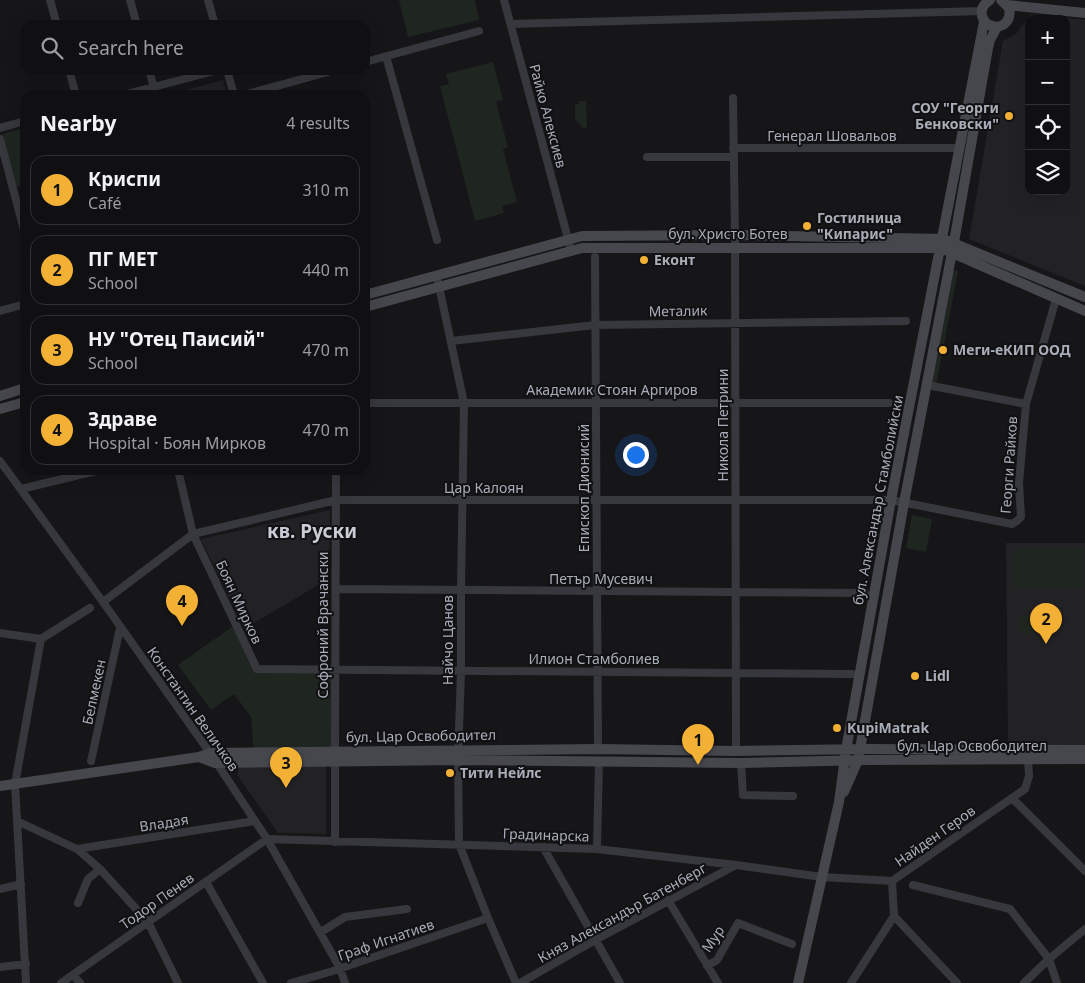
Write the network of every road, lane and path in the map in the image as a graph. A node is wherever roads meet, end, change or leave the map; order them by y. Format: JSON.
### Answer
{"nodes":[{"id":1,"x":50,"y":0,"type":"edge"},
{"id":2,"x":130,"y":0,"type":"edge"},
{"id":3,"x":208,"y":0,"type":"edge"},
{"id":4,"x":504,"y":0,"type":"edge"},
{"id":5,"x":1004,"y":2,"type":"edge"},
{"id":6,"x":985,"y":4,"type":"edge"},
{"id":7,"x":1025,"y":7,"type":"junction"},
{"id":8,"x":1085,"y":13,"type":"edge"},
{"id":9,"x":1009,"y":17,"type":"junction"},
{"id":10,"x":56,"y":20,"type":"edge"},
{"id":11,"x":136,"y":20,"type":"edge"},
{"id":12,"x":214,"y":20,"type":"edge"},
{"id":13,"x":984,"y":22,"type":"junction"},
{"id":14,"x":511,"y":24,"type":"junction"},
{"id":15,"x":997,"y":27,"type":"junction"},
{"id":16,"x":479,"y":31,"type":"dead end"},
{"id":17,"x":386,"y":56,"type":"junction"},
{"id":18,"x":370,"y":61,"type":"edge"},
{"id":19,"x":71,"y":75,"type":"edge"},
{"id":20,"x":150,"y":75,"type":"edge"},
{"id":21,"x":203,"y":75,"type":"edge"},
{"id":22,"x":228,"y":75,"type":"edge"},
{"id":23,"x":317,"y":75,"type":"edge"},
{"id":24,"x":75,"y":90,"type":"edge"},
{"id":25,"x":155,"y":90,"type":"edge"},
{"id":26,"x":158,"y":90,"type":"edge"},
{"id":27,"x":233,"y":90,"type":"edge"},
{"id":28,"x":262,"y":90,"type":"edge"},
{"id":29,"x":733,"y":98,"type":"dead end"},
{"id":30,"x":20,"y":122,"type":"edge"},
{"id":31,"x":0,"y":128,"type":"edge"},
{"id":32,"x":0,"y":139,"type":"edge"},
{"id":33,"x":960,"y":148,"type":"junction"},
{"id":34,"x":733,"y":153,"type":"junction"},
{"id":35,"x":647,"y":158,"type":"dead end"},
{"id":36,"x":20,"y":215,"type":"edge"},
{"id":37,"x":735,"y":235,"type":"junction"},
{"id":38,"x":568,"y":239,"type":"junction"},
{"id":39,"x":437,"y":240,"type":"dead end"},
{"id":40,"x":942,"y":243,"type":"junction"},
{"id":41,"x":953,"y":247,"type":"junction"},
{"id":42,"x":735,"y":248,"type":"junction"},
{"id":43,"x":571,"y":250,"type":"junction"},
{"id":44,"x":595,"y":257,"type":"dead end"},
{"id":45,"x":436,"y":276,"type":"junction"},
{"id":46,"x":439,"y":287,"type":"junction"},
{"id":47,"x":370,"y":295,"type":"edge"},
{"id":48,"x":1085,"y":297,"type":"edge"},
{"id":49,"x":1056,"y":299,"type":"junction"},
{"id":50,"x":20,"y":305,"type":"edge"},
{"id":51,"x":370,"y":306,"type":"edge"},
{"id":52,"x":0,"y":311,"type":"edge"},
{"id":53,"x":1085,"y":311,"type":"edge"},
{"id":54,"x":906,"y":321,"type":"dead end"},
{"id":55,"x":735,"y":323,"type":"junction"},
{"id":56,"x":595,"y":325,"type":"junction"},
{"id":57,"x":451,"y":341,"type":"junction"},
{"id":58,"x":927,"y":385,"type":"junction"},
{"id":59,"x":20,"y":390,"type":"edge"},
{"id":60,"x":0,"y":396,"type":"edge"},
{"id":61,"x":20,"y":403,"type":"edge"},
{"id":62,"x":370,"y":403,"type":"edge"},
{"id":63,"x":464,"y":403,"type":"junction"},
{"id":64,"x":596,"y":403,"type":"junction"},
{"id":65,"x":735,"y":403,"type":"junction"},
{"id":66,"x":890,"y":403,"type":"dead end"},
{"id":67,"x":1026,"y":404,"type":"junction"},
{"id":68,"x":0,"y":409,"type":"edge"},
{"id":69,"x":1,"y":464,"type":"edge"},
{"id":70,"x":79,"y":475,"type":"edge"},
{"id":71,"x":179,"y":475,"type":"edge"},
{"id":72,"x":336,"y":475,"type":"edge"},
{"id":73,"x":21,"y":489,"type":"junction"},
{"id":74,"x":336,"y":500,"type":"junction"},
{"id":75,"x":462,"y":500,"type":"junction"},
{"id":76,"x":597,"y":500,"type":"junction"},
{"id":77,"x":735,"y":500,"type":"junction"},
{"id":78,"x":891,"y":500,"type":"junction"},
{"id":79,"x":904,"y":503,"type":"junction"},
{"id":80,"x":193,"y":534,"type":"junction"},
{"id":81,"x":336,"y":589,"type":"junction"},
{"id":82,"x":461,"y":590,"type":"junction"},
{"id":83,"x":597,"y":591,"type":"junction"},
{"id":84,"x":736,"y":592,"type":"junction"},
{"id":85,"x":865,"y":593,"type":"dead end"},
{"id":86,"x":103,"y":602,"type":"junction"},
{"id":87,"x":90,"y":608,"type":"dead end"},
{"id":88,"x":120,"y":628,"type":"junction"},
{"id":89,"x":0,"y":633,"type":"edge"},
{"id":90,"x":41,"y":639,"type":"junction"},
{"id":91,"x":335,"y":670,"type":"junction"},
{"id":92,"x":461,"y":671,"type":"junction"},
{"id":93,"x":598,"y":672,"type":"junction"},
{"id":94,"x":736,"y":673,"type":"junction"},
{"id":95,"x":852,"y":674,"type":"dead end"},
{"id":96,"x":598,"y":749,"type":"junction"},
{"id":97,"x":860,"y":749,"type":"junction"},
{"id":98,"x":846,"y":750,"type":"junction"},
{"id":99,"x":1085,"y":750,"type":"edge"},
{"id":100,"x":335,"y":751,"type":"junction"},
{"id":101,"x":736,"y":751,"type":"junction"},
{"id":102,"x":458,"y":755,"type":"junction"},
{"id":103,"x":213,"y":758,"type":"junction"},
{"id":104,"x":1028,"y":759,"type":"junction"},
{"id":105,"x":1085,"y":759,"type":"edge"},
{"id":106,"x":858,"y":760,"type":"junction"},
{"id":107,"x":91,"y":761,"type":"dead end"},
{"id":108,"x":599,"y":761,"type":"junction"},
{"id":109,"x":844,"y":761,"type":"junction"},
{"id":110,"x":235,"y":762,"type":"junction"},
{"id":111,"x":741,"y":763,"type":"junction"},
{"id":112,"x":335,"y":765,"type":"dead end"},
{"id":113,"x":226,"y":778,"type":"junction"},
{"id":114,"x":15,"y":784,"type":"junction"},
{"id":115,"x":0,"y":786,"type":"edge"},
{"id":116,"x":793,"y":796,"type":"dead end"},
{"id":117,"x":1012,"y":798,"type":"junction"},
{"id":118,"x":839,"y":802,"type":"junction"},
{"id":119,"x":17,"y":821,"type":"junction"},
{"id":120,"x":255,"y":821,"type":"junction"},
{"id":121,"x":267,"y":839,"type":"junction"},
{"id":122,"x":335,"y":842,"type":"junction"},
{"id":123,"x":459,"y":844,"type":"junction"},
{"id":124,"x":543,"y":847,"type":"junction"},
{"id":125,"x":77,"y":849,"type":"junction"},
{"id":126,"x":597,"y":849,"type":"junction"},
{"id":127,"x":736,"y":865,"type":"junction"},
{"id":128,"x":1083,"y":865,"type":"edge"},
{"id":129,"x":100,"y":869,"type":"junction"},
{"id":130,"x":822,"y":877,"type":"junction"},
{"id":131,"x":892,"y":880,"type":"junction"},
{"id":132,"x":206,"y":882,"type":"junction"},
{"id":133,"x":21,"y":884,"type":"junction"},
{"id":134,"x":913,"y":885,"type":"dead end"},
{"id":135,"x":0,"y":889,"type":"edge"},
{"id":136,"x":668,"y":900,"type":"junction"},
{"id":137,"x":78,"y":903,"type":"dead end"},
{"id":138,"x":407,"y":909,"type":"dead end"},
{"id":139,"x":894,"y":916,"type":"junction"},
{"id":140,"x":488,"y":918,"type":"junction"},
{"id":141,"x":148,"y":922,"type":"junction"},
{"id":142,"x":1085,"y":929,"type":"edge"},
{"id":143,"x":321,"y":932,"type":"junction"},
{"id":144,"x":596,"y":939,"type":"junction"},
{"id":145,"x":792,"y":944,"type":"dead end"},
{"id":146,"x":1049,"y":959,"type":"junction"},
{"id":147,"x":26,"y":964,"type":"junction"},
{"id":148,"x":707,"y":966,"type":"junction"},
{"id":149,"x":0,"y":967,"type":"edge"},
{"id":150,"x":340,"y":968,"type":"junction"},
{"id":151,"x":73,"y":975,"type":"junction"},
{"id":152,"x":952,"y":982,"type":"edge"},
{"id":153,"x":26,"y":983,"type":"edge"},
{"id":154,"x":61,"y":983,"type":"edge"},
{"id":155,"x":80,"y":983,"type":"edge"},
{"id":156,"x":178,"y":983,"type":"edge"},
{"id":157,"x":263,"y":983,"type":"edge"},
{"id":158,"x":291,"y":983,"type":"edge"},
{"id":159,"x":345,"y":983,"type":"edge"},
{"id":160,"x":518,"y":983,"type":"edge"},
{"id":161,"x":620,"y":983,"type":"edge"},
{"id":162,"x":718,"y":983,"type":"edge"},
{"id":163,"x":798,"y":983,"type":"edge"},
{"id":164,"x":851,"y":983,"type":"edge"},
{"id":165,"x":1024,"y":983,"type":"edge"},
{"id":166,"x":1057,"y":983,"type":"edge"}],
"edges":[{"from":1,"to":10,"type":"street"},
{"from":2,"to":11,"type":"street"},
{"from":3,"to":12,"type":"street"},
{"from":4,"to":14,"type":"street","name":"Райко Алексиев"},
{"from":5,"to":7,"type":"street"},
{"from":5,"to":9,"type":"street"},
{"from":6,"to":13,"type":"street"},
{"from":6,"to":14,"type":"street"},
{"from":7,"to":8,"type":"street"},
{"from":7,"to":9,"type":"street"},
{"from":9,"to":15,"type":"street"},
{"from":13,"to":15,"type":"street"},
{"from":13,"to":33,"type":"street","name":"бул. Александър Стамболийски"},
{"from":14,"to":38,"type":"street","name":"Райко Алексиев"},
{"from":15,"to":41,"type":"street","name":"бул. Александър Стамболийски"},
{"from":16,"to":17,"type":"street"},
{"from":17,"to":18,"type":"street"},
{"from":17,"to":39,"type":"street"},
{"from":19,"to":24,"type":"street"},
{"from":20,"to":25,"type":"street"},
{"from":21,"to":26,"type":"street"},
{"from":22,"to":27,"type":"street"},
{"from":23,"to":28,"type":"street"},
{"from":29,"to":34,"type":"street","name":"Никола Петрини"},
{"from":30,"to":31,"type":"street"},
{"from":32,"to":36,"type":"street"},
{"from":33,"to":34,"type":"street","name":"Генерал Шовальов"},
{"from":33,"to":40,"type":"street","name":"бул. Александър Стамболийски"},
{"from":34,"to":35,"type":"street","name":"Генерал Шовальов"},
{"from":34,"to":37,"type":"street","name":"Никола Петрини"},
{"from":37,"to":38,"type":"street","name":"бул. Христо Ботев"},
{"from":37,"to":40,"type":"street","name":"бул. Христо Ботев"},
{"from":37,"to":42,"type":"street","name":"Никола Петрини"},
{"from":38,"to":43,"type":"street","name":"Райко Алексиев"},
{"from":38,"to":45,"type":"street","name":"бул. Христо Ботев"},
{"from":40,"to":41,"type":"street","name":"бул. Христо Ботев"},
{"from":40,"to":42,"type":"street","name":"бул. Христо Ботев"},
{"from":40,"to":78,"type":"street","name":"бул. Александър Стамболийски"},
{"from":41,"to":48,"type":"street","name":"бул. Христо Ботев"},
{"from":41,"to":49,"type":"street","name":"бул. Христо Ботев"},
{"from":41,"to":58,"type":"street","name":"бул. Александър Стамболийски"},
{"from":42,"to":43,"type":"street","name":"бул. Христо Ботев"},
{"from":42,"to":55,"type":"street","name":"Никола Петрини"},
{"from":43,"to":46,"type":"street","name":"бул. Христо Ботев"},
{"from":44,"to":56,"type":"street","name":"Епископ Дионисий"},
{"from":45,"to":46,"type":"street","name":"Найчо Цанов"},
{"from":45,"to":47,"type":"street","name":"бул. Христо Ботев"},
{"from":46,"to":51,"type":"street","name":"бул. Христо Ботев"},
{"from":46,"to":57,"type":"street","name":"Найчо Цанов"},
{"from":49,"to":53,"type":"street","name":"бул. Христо Ботев"},
{"from":49,"to":67,"type":"street","name":"Георги Райков"},
{"from":50,"to":52,"type":"street"},
{"from":54,"to":55,"type":"street","name":"Металик"},
{"from":55,"to":56,"type":"street","name":"Металик"},
{"from":55,"to":65,"type":"street","name":"Никола Петрини"},
{"from":56,"to":57,"type":"street","name":"Металик"},
{"from":56,"to":64,"type":"street","name":"Епископ Дионисий"},
{"from":57,"to":63,"type":"street","name":"Найчо Цанов"},
{"from":58,"to":67,"type":"street"},
{"from":58,"to":79,"type":"street","name":"бул. Александър Стамболийски"},
{"from":59,"to":60,"type":"street"},
{"from":61,"to":68,"type":"street"},
{"from":62,"to":63,"type":"street","name":"Академик Стоян Аргиров"},
{"from":63,"to":64,"type":"street","name":"Академик Стоян Аргиров"},
{"from":63,"to":75,"type":"street","name":"Найчо Цанов"},
{"from":64,"to":65,"type":"street","name":"Академик Стоян Аргиров"},
{"from":64,"to":76,"type":"street","name":"Епископ Дионисий"},
{"from":65,"to":66,"type":"street","name":"Академик Стоян Аргиров"},
{"from":65,"to":77,"type":"street","name":"Никола Петрини"},
{"from":67,"to":79,"type":"street","name":"Георги Райков"},
{"from":69,"to":73,"type":"street","name":"Константин Величков"},
{"from":70,"to":73,"type":"street"},
{"from":71,"to":80,"type":"street","name":"Боян Мирков"},
{"from":72,"to":74,"type":"street","name":"Софроний Врачански"},
{"from":73,"to":86,"type":"street","name":"Константин Величков"},
{"from":74,"to":75,"type":"street","name":"Цар Калоян"},
{"from":74,"to":80,"type":"street","name":"Цар Калоян"},
{"from":74,"to":81,"type":"street","name":"Софроний Врачански"},
{"from":75,"to":76,"type":"street","name":"Цар Калоян"},
{"from":75,"to":82,"type":"street","name":"Найчо Цанов"},
{"from":76,"to":77,"type":"street","name":"Цар Калоян"},
{"from":76,"to":83,"type":"street","name":"Епископ Дионисий"},
{"from":77,"to":78,"type":"street","name":"Цар Калоян"},
{"from":77,"to":84,"type":"street","name":"Никола Петрини"},
{"from":78,"to":79,"type":"street","name":"Цар Калоян"},
{"from":78,"to":98,"type":"street","name":"бул. Александър Стамболийски"},
{"from":79,"to":97,"type":"street","name":"бул. Александър Стамболийски"},
{"from":80,"to":86,"type":"street","name":"Цар Калоян"},
{"from":80,"to":91,"type":"street","name":"Боян Мирков"},
{"from":81,"to":82,"type":"street","name":"Петър Мусевич"},
{"from":81,"to":91,"type":"street","name":"Софроний Врачански"},
{"from":82,"to":83,"type":"street","name":"Петър Мусевич"},
{"from":82,"to":92,"type":"street","name":"Найчо Цанов"},
{"from":83,"to":84,"type":"street","name":"Петър Мусевич"},
{"from":83,"to":93,"type":"street","name":"Епископ Дионисий"},
{"from":84,"to":85,"type":"street","name":"Петър Мусевич"},
{"from":84,"to":94,"type":"street","name":"Никола Петрини"},
{"from":86,"to":88,"type":"street","name":"Константин Величков"},
{"from":87,"to":90,"type":"street"},
{"from":88,"to":103,"type":"street","name":"Константин Величков"},
{"from":88,"to":107,"type":"street","name":"Белмекен"},
{"from":89,"to":90,"type":"street"},
{"from":90,"to":114,"type":"street"},
{"from":91,"to":92,"type":"street","name":"Илион Стамболиев"},
{"from":91,"to":100,"type":"street","name":"Софроний Врачански"},
{"from":92,"to":93,"type":"street","name":"Илион Стамболиев"},
{"from":92,"to":102,"type":"street","name":"Найчо Цанов"},
{"from":93,"to":94,"type":"street","name":"Илион Стамболиев"},
{"from":93,"to":96,"type":"street","name":"Епископ Дионисий"},
{"from":94,"to":95,"type":"street","name":"Илион Стамболиев"},
{"from":94,"to":101,"type":"street","name":"Никола Петрини"},
{"from":96,"to":101,"type":"street","name":"бул. Цар Освободител"},
{"from":96,"to":102,"type":"street","name":"бул. Цар Освободител"},
{"from":97,"to":98,"type":"street","name":"бул. Цар Освободител"},
{"from":97,"to":99,"type":"street","name":"бул. Цар Освободител"},
{"from":97,"to":106,"type":"street","name":"бул. Александър Стамболийски"},
{"from":98,"to":101,"type":"street","name":"бул. Цар Освободител"},
{"from":98,"to":109,"type":"street","name":"бул. Александър Стамболийски"},
{"from":100,"to":102,"type":"street","name":"бул. Цар Освободител"},
{"from":100,"to":103,"type":"street","name":"бул. Цар Освободител"},
{"from":102,"to":108,"type":"street","name":"бул. Цар Освободител"},
{"from":102,"to":110,"type":"street","name":"бул. Цар Освободител"},
{"from":102,"to":123,"type":"street","name":"Найчо Цанов"},
{"from":103,"to":110,"type":"street","name":"бул. Цар Освободител"},
{"from":103,"to":113,"type":"street","name":"Константин Величков"},
{"from":103,"to":114,"type":"street"},
{"from":104,"to":105,"type":"street","name":"бул. Цар Освободител"},
{"from":104,"to":106,"type":"street","name":"бул. Цар Освободител"},
{"from":104,"to":117,"type":"street","name":"Найден Геров"},
{"from":106,"to":109,"type":"street","name":"бул. Цар Освободител"},
{"from":106,"to":118,"type":"street","name":"бул. Александър Стамболийски"},
{"from":108,"to":111,"type":"street","name":"бул. Цар Освободител"},
{"from":108,"to":126,"type":"street"},
{"from":109,"to":111,"type":"street","name":"бул. Цар Освободител"},
{"from":109,"to":118,"type":"street","name":"бул. Александър Стамболийски"},
{"from":110,"to":113,"type":"street"},
{"from":111,"to":116,"type":"street"},
{"from":112,"to":122,"type":"street"},
{"from":113,"to":120,"type":"street","name":"Константин Величков"},
{"from":114,"to":115,"type":"street"},
{"from":114,"to":119,"type":"street"},
{"from":117,"to":128,"type":"street"},
{"from":117,"to":131,"type":"street","name":"Найден Геров"},
{"from":118,"to":130,"type":"street","name":"бул. Александър Стамболийски"},
{"from":119,"to":125,"type":"street"},
{"from":119,"to":133,"type":"street"},
{"from":120,"to":121,"type":"street","name":"Константин Величков"},
{"from":120,"to":125,"type":"street","name":"Владая"},
{"from":121,"to":122,"type":"street","name":"Градинарска"},
{"from":121,"to":132,"type":"street","name":"Тодор Пенев"},
{"from":121,"to":143,"type":"street","name":"Константин Величков"},
{"from":122,"to":123,"type":"street","name":"Градинарска"},
{"from":123,"to":124,"type":"street","name":"Градинарска"},
{"from":123,"to":140,"type":"street","name":"Найчо Цанов"},
{"from":124,"to":126,"type":"street","name":"Градинарска"},
{"from":124,"to":144,"type":"street"},
{"from":125,"to":129,"type":"street"},
{"from":126,"to":127,"type":"street","name":"Градинарска"},
{"from":127,"to":130,"type":"street","name":"Градинарска"},
{"from":127,"to":136,"type":"street","name":"Княз Александър Батенберг"},
{"from":129,"to":137,"type":"street"},
{"from":129,"to":141,"type":"street"},
{"from":130,"to":131,"type":"street","name":"Найден Геров"},
{"from":130,"to":163,"type":"street","name":"бул. Александър Стамболийски"},
{"from":131,"to":139,"type":"street"},
{"from":132,"to":141,"type":"street","name":"Тодор Пенев"},
{"from":132,"to":157,"type":"street"},
{"from":133,"to":135,"type":"street"},
{"from":133,"to":147,"type":"street"},
{"from":134,"to":146,"type":"street"},
{"from":136,"to":144,"type":"street","name":"Княз Александър Батенберг"},
{"from":136,"to":148,"type":"street"},
{"from":138,"to":143,"type":"street"},
{"from":139,"to":152,"type":"street"},
{"from":139,"to":164,"type":"street"},
{"from":140,"to":150,"type":"street","name":"Граф Игнатиев"},
{"from":140,"to":160,"type":"street","name":"Найчо Цанов"},
{"from":141,"to":151,"type":"street","name":"Тодор Пенев"},
{"from":141,"to":156,"type":"street"},
{"from":142,"to":146,"type":"street"},
{"from":143,"to":150,"type":"street","name":"Константин Величков"},
{"from":144,"to":160,"type":"street","name":"Княз Александър Батенберг"},
{"from":144,"to":161,"type":"street"},
{"from":145,"to":148,"type":"street","name":"Мур"},
{"from":146,"to":165,"type":"street"},
{"from":146,"to":166,"type":"street"},
{"from":147,"to":149,"type":"street"},
{"from":147,"to":153,"type":"street"},
{"from":148,"to":162,"type":"street"},
{"from":150,"to":158,"type":"street","name":"Граф Игнатиев"},
{"from":150,"to":159,"type":"street","name":"Константин Величков"},
{"from":151,"to":154,"type":"street","name":"Тодор Пенев"},
{"from":151,"to":155,"type":"street"}]}
